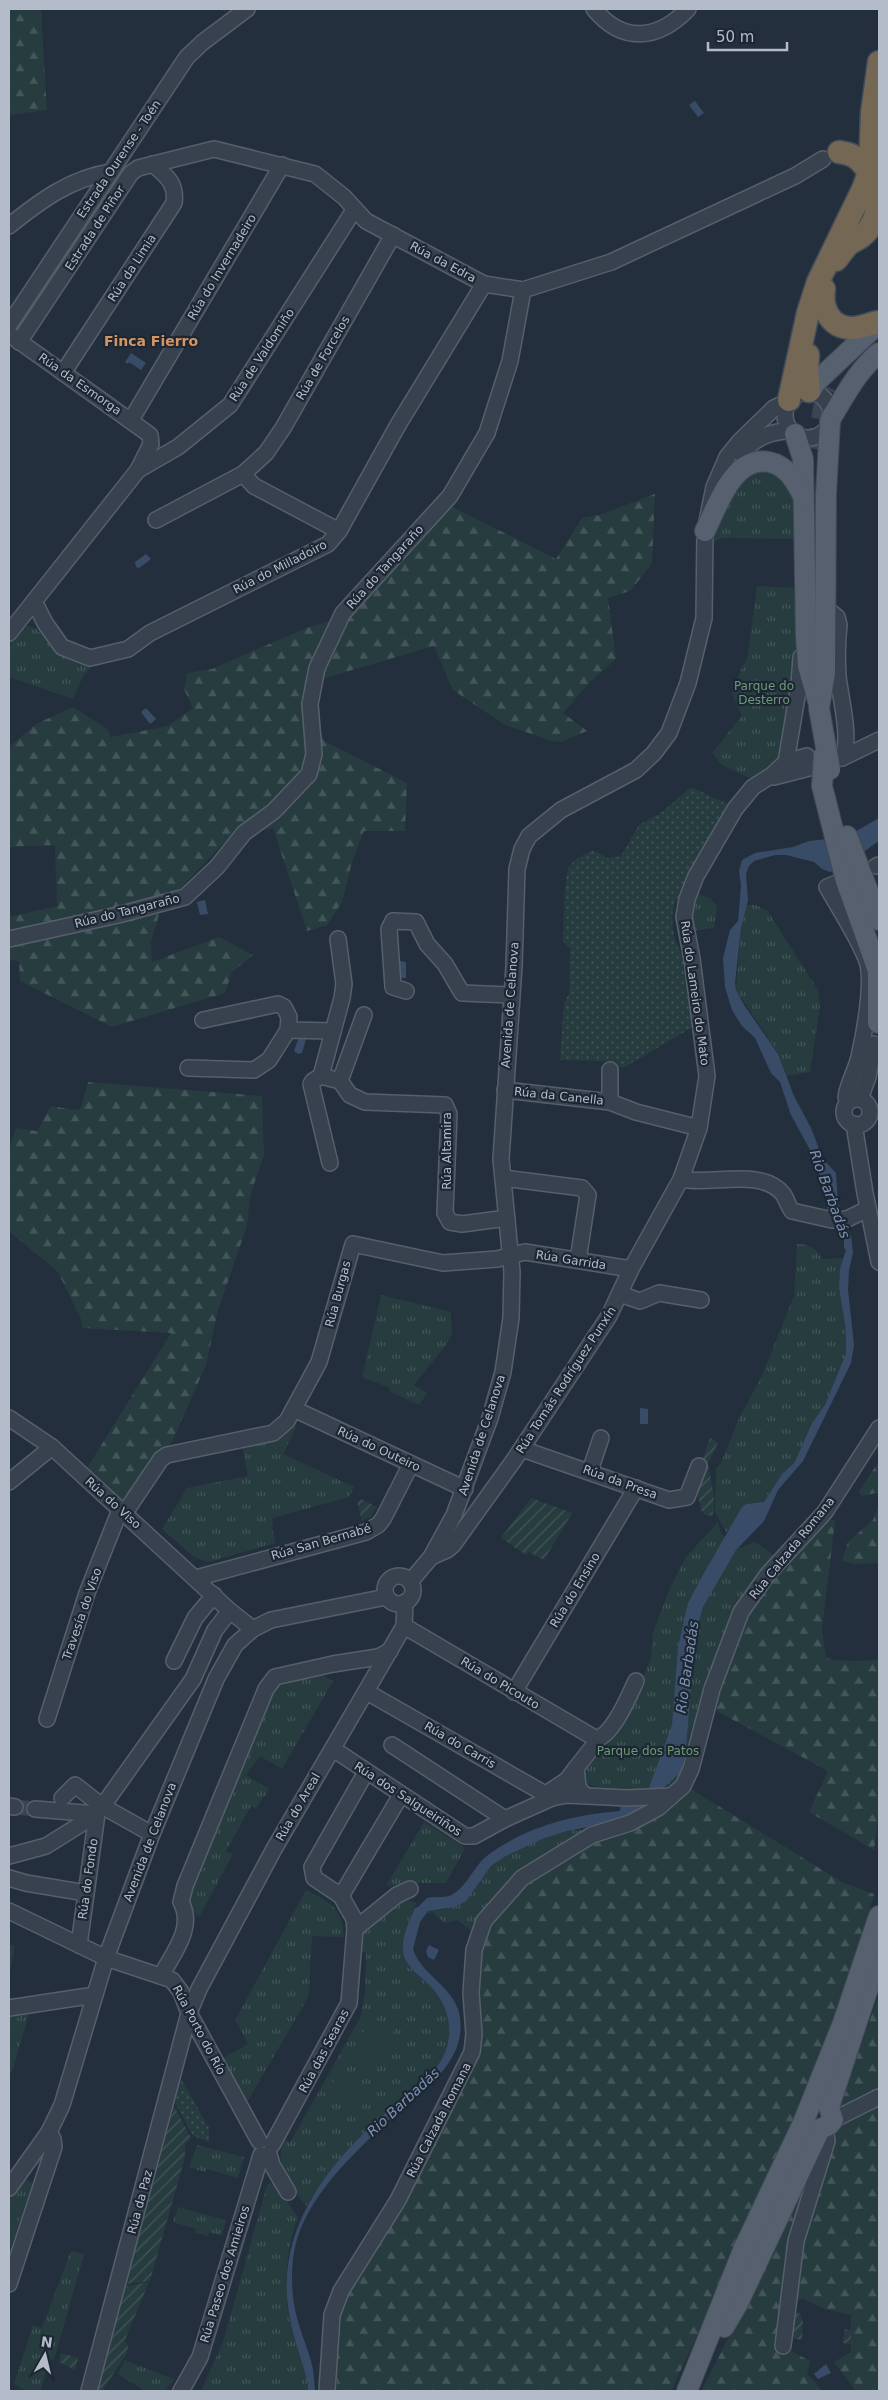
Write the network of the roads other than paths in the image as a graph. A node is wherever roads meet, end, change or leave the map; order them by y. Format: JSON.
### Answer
{"nodes":[{"id":1,"x":247,"y":9,"type":"edge"},
{"id":2,"x":594,"y":9,"type":"edge"},
{"id":3,"x":688,"y":9,"type":"edge"},
{"id":4,"x":879,"y":62,"type":"edge"},
{"id":5,"x":872,"y":113,"type":"junction"},
{"id":6,"x":124,"y":152,"type":"junction"},
{"id":7,"x":831,"y":156,"type":"junction"},
{"id":8,"x":153,"y":164,"type":"junction"},
{"id":9,"x":282,"y":165,"type":"junction"},
{"id":10,"x":111,"y":172,"type":"junction"},
{"id":11,"x":869,"y":173,"type":"junction"},
{"id":12,"x":354,"y":210,"type":"junction"},
{"id":13,"x":849,"y":218,"type":"junction"},
{"id":14,"x":9,"y":226,"type":"edge"},
{"id":15,"x":393,"y":235,"type":"junction"},
{"id":16,"x":870,"y":237,"type":"edge"},
{"id":17,"x":484,"y":284,"type":"junction"},
{"id":18,"x":824,"y":289,"type":"junction"},
{"id":19,"x":523,"y":290,"type":"junction"},
{"id":20,"x":30,"y":293,"type":"junction"},
{"id":21,"x":45,"y":303,"type":"junction"},
{"id":22,"x":879,"y":322,"type":"edge"},
{"id":23,"x":9,"y":325,"type":"edge"},
{"id":24,"x":14,"y":338,"type":"edge"},
{"id":25,"x":879,"y":339,"type":"edge"},
{"id":26,"x":879,"y":353,"type":"edge"},
{"id":27,"x":64,"y":373,"type":"junction"},
{"id":28,"x":832,"y":389,"type":"tunnel mouth"},
{"id":29,"x":799,"y":396,"type":"junction"},
{"id":30,"x":130,"y":420,"type":"junction"},
{"id":31,"x":831,"y":420,"type":"junction"},
{"id":32,"x":792,"y":433,"type":"junction"},
{"id":33,"x":150,"y":435,"type":"joint"},
{"id":34,"x":816,"y":450,"type":"tunnel mouth"},
{"id":35,"x":138,"y":470,"type":"junction"},
{"id":36,"x":243,"y":474,"type":"junction"},
{"id":37,"x":714,"y":486,"type":"junction"},
{"id":38,"x":805,"y":498,"type":"junction"},
{"id":39,"x":156,"y":520,"type":"dead end"},
{"id":40,"x":338,"y":531,"type":"junction"},
{"id":41,"x":705,"y":532,"type":"junction"},
{"id":42,"x":34,"y":601,"type":"junction"},
{"id":43,"x":827,"y":609,"type":"junction"},
{"id":44,"x":9,"y":633,"type":"edge"},
{"id":45,"x":806,"y":634,"type":"junction"},
{"id":46,"x":820,"y":708,"type":"junction"},
{"id":47,"x":879,"y":739,"type":"edge"},
{"id":48,"x":838,"y":754,"type":"junction"},
{"id":49,"x":786,"y":762,"type":"junction"},
{"id":50,"x":753,"y":787,"type":"junction"},
{"id":51,"x":843,"y":822,"type":"junction"},
{"id":52,"x":832,"y":885,"type":"dead end"},
{"id":53,"x":879,"y":892,"type":"edge"},
{"id":54,"x":879,"y":920,"type":"edge"},
{"id":55,"x":9,"y":939,"type":"edge"},
{"id":56,"x":338,"y":939,"type":"dead end"},
{"id":57,"x":871,"y":961,"type":"junction"},
{"id":58,"x":406,"y":991,"type":"dead end"},
{"id":59,"x":512,"y":995,"type":"junction"},
{"id":60,"x":364,"y":1016,"type":"dead end"},
{"id":61,"x":203,"y":1020,"type":"dead end"},
{"id":62,"x":879,"y":1022,"type":"edge"},
{"id":63,"x":288,"y":1030,"type":"junction"},
{"id":64,"x":333,"y":1031,"type":"junction"},
{"id":65,"x":874,"y":1044,"type":"junction"},
{"id":66,"x":188,"y":1068,"type":"dead end"},
{"id":67,"x":610,"y":1070,"type":"dead end"},
{"id":68,"x":879,"y":1070,"type":"edge"},
{"id":69,"x":321,"y":1076,"type":"junction"},
{"id":70,"x":340,"y":1081,"type":"junction"},
{"id":71,"x":505,"y":1090,"type":"junction"},
{"id":72,"x":610,"y":1102,"type":"junction"},
{"id":73,"x":865,"y":1103,"type":"edge"},
{"id":74,"x":854,"y":1124,"type":"junction"},
{"id":75,"x":699,"y":1128,"type":"junction"},
{"id":76,"x":330,"y":1163,"type":"dead end"},
{"id":77,"x":503,"y":1178,"type":"junction"},
{"id":78,"x":681,"y":1179,"type":"junction"},
{"id":79,"x":868,"y":1210,"type":"junction"},
{"id":80,"x":507,"y":1218,"type":"junction"},
{"id":81,"x":511,"y":1256,"type":"junction"},
{"id":82,"x":578,"y":1260,"type":"junction"},
{"id":83,"x":879,"y":1262,"type":"edge"},
{"id":84,"x":631,"y":1269,"type":"junction"},
{"id":85,"x":620,"y":1294,"type":"junction"},
{"id":86,"x":701,"y":1300,"type":"dead end"},
{"id":87,"x":294,"y":1409,"type":"junction"},
{"id":88,"x":9,"y":1418,"type":"edge"},
{"id":89,"x":879,"y":1428,"type":"edge"},
{"id":90,"x":601,"y":1438,"type":"dead end"},
{"id":91,"x":52,"y":1447,"type":"junction"},
{"id":92,"x":522,"y":1449,"type":"junction"},
{"id":93,"x":411,"y":1464,"type":"junction"},
{"id":94,"x":699,"y":1466,"type":"dead end"},
{"id":95,"x":590,"y":1472,"type":"junction"},
{"id":96,"x":9,"y":1482,"type":"edge"},
{"id":97,"x":636,"y":1488,"type":"junction"},
{"id":98,"x":465,"y":1489,"type":"junction"},
{"id":99,"x":122,"y":1512,"type":"junction"},
{"id":100,"x":430,"y":1557,"type":"junction"},
{"id":101,"x":196,"y":1578,"type":"junction"},
{"id":102,"x":410,"y":1582,"type":"junction"},
{"id":103,"x":214,"y":1595,"type":"junction"},
{"id":104,"x":386,"y":1597,"type":"junction"},
{"id":105,"x":405,"y":1602,"type":"junction"},
{"id":106,"x":230,"y":1611,"type":"junction"},
{"id":107,"x":404,"y":1626,"type":"junction"},
{"id":108,"x":253,"y":1629,"type":"junction"},
{"id":109,"x":390,"y":1651,"type":"junction"},
{"id":110,"x":174,"y":1661,"type":"dead end"},
{"id":111,"x":636,"y":1681,"type":"dead end"},
{"id":112,"x":367,"y":1692,"type":"junction"},
{"id":113,"x":514,"y":1692,"type":"junction"},
{"id":114,"x":47,"y":1719,"type":"dead end"},
{"id":115,"x":595,"y":1740,"type":"junction"},
{"id":116,"x":392,"y":1745,"type":"dead end"},
{"id":117,"x":333,"y":1749,"type":"junction"},
{"id":118,"x":576,"y":1768,"type":"junction"},
{"id":119,"x":366,"y":1772,"type":"junction"},
{"id":120,"x":401,"y":1795,"type":"junction"},
{"id":121,"x":584,"y":1795,"type":"junction"},
{"id":122,"x":549,"y":1796,"type":"junction"},
{"id":123,"x":671,"y":1796,"type":"junction"},
{"id":124,"x":62,"y":1798,"type":"dead end"},
{"id":125,"x":35,"y":1809,"type":"tunnel mouth"},
{"id":126,"x":100,"y":1810,"type":"junction"},
{"id":127,"x":505,"y":1819,"type":"junction"},
{"id":128,"x":152,"y":1834,"type":"junction"},
{"id":129,"x":9,"y":1856,"type":"edge"},
{"id":130,"x":9,"y":1878,"type":"edge"},
{"id":131,"x":410,"y":1889,"type":"dead end"},
{"id":132,"x":86,"y":1893,"type":"junction"},
{"id":133,"x":341,"y":1896,"type":"junction"},
{"id":134,"x":9,"y":1910,"type":"edge"},
{"id":135,"x":879,"y":1916,"type":"edge"},
{"id":136,"x":355,"y":1929,"type":"junction"},
{"id":137,"x":79,"y":1945,"type":"junction"},
{"id":138,"x":879,"y":1955,"type":"edge"},
{"id":139,"x":106,"y":1958,"type":"junction"},
{"id":140,"x":161,"y":1976,"type":"junction"},
{"id":141,"x":95,"y":1995,"type":"junction"},
{"id":142,"x":9,"y":2008,"type":"edge"},
{"id":143,"x":189,"y":2012,"type":"junction"},
{"id":144,"x":208,"y":2050,"type":"junction"},
{"id":145,"x":178,"y":2055,"type":"junction"},
{"id":146,"x":879,"y":2097,"type":"edge"},
{"id":147,"x":290,"y":2114,"type":"junction"},
{"id":148,"x":249,"y":2123,"type":"junction"},
{"id":149,"x":817,"y":2124,"type":"junction"},
{"id":150,"x":49,"y":2132,"type":"junction"},
{"id":151,"x":265,"y":2148,"type":"junction"},
{"id":152,"x":9,"y":2188,"type":"edge"},
{"id":153,"x":288,"y":2192,"type":"dead end"},
{"id":154,"x":9,"y":2284,"type":"edge"},
{"id":155,"x":783,"y":2346,"type":"dead end"},
{"id":156,"x":89,"y":2391,"type":"edge"},
{"id":157,"x":181,"y":2391,"type":"edge"},
{"id":158,"x":327,"y":2391,"type":"edge"},
{"id":159,"x":688,"y":2391,"type":"edge"}],
"edges":[{"from":1,"to":6,"type":"street","name":"Estrada Ourense - Toén"},
{"from":2,"to":3,"type":"street"},
{"from":4,"to":5,"type":"highway"},
{"from":5,"to":7,"type":"highway"},
{"from":5,"to":11,"type":"highway"},
{"from":6,"to":8,"type":"street"},
{"from":6,"to":10,"type":"street","name":"Estrada Ourense - Toén"},
{"from":7,"to":11,"type":"highway"},
{"from":7,"to":13,"type":"highway"},
{"from":7,"to":19,"type":"street","name":"Rúa da Edra"},
{"from":8,"to":9,"type":"street","name":"Rúa da Edra"},
{"from":8,"to":21,"type":"street","name":"Estrada de Piñor"},
{"from":8,"to":27,"type":"street","name":"Rúa da Limia"},
{"from":9,"to":12,"type":"street","name":"Rúa da Edra"},
{"from":9,"to":30,"type":"street","name":"Rúa do Invernadeiro"},
{"from":10,"to":14,"type":"street"},
{"from":10,"to":20,"type":"street","name":"Estrada Ourense - Toén"},
{"from":11,"to":13,"type":"highway"},
{"from":11,"to":16,"type":"highway"},
{"from":12,"to":15,"type":"street","name":"Rúa da Edra"},
{"from":12,"to":35,"type":"street","name":"Rúa de Valdomiño"},
{"from":13,"to":29,"type":"highway"},
{"from":15,"to":17,"type":"street","name":"Rúa da Edra"},
{"from":15,"to":36,"type":"street","name":"Rúa de Forcelos"},
{"from":16,"to":18,"type":"highway"},
{"from":17,"to":19,"type":"street","name":"Rúa da Edra"},
{"from":17,"to":40,"type":"street","name":"Rúa do Milladoiro"},
{"from":18,"to":22,"type":"highway"},
{"from":18,"to":29,"type":"highway"},
{"from":19,"to":55,"type":"street","name":"Rúa do Tangaraño"},
{"from":20,"to":21,"type":"street"},
{"from":20,"to":23,"type":"street","name":"Estrada Ourense - Toén"},
{"from":21,"to":24,"type":"street","name":"Estrada de Piñor"},
{"from":22,"to":29,"type":"main road"},
{"from":24,"to":27,"type":"street","name":"Rúa da Esmorga"},
{"from":25,"to":28,"type":"main road"},
{"from":26,"to":31,"type":"main road"},
{"from":27,"to":30,"type":"street","name":"Rúa da Esmorga"},
{"from":29,"to":31,"type":"street"},
{"from":29,"to":32,"type":"street"},
{"from":29,"to":37,"type":"street","name":"Avenida de Celanova"},
{"from":30,"to":33,"type":"street","name":"Rúa da Esmorga"},
{"from":31,"to":32,"type":"street"},
{"from":31,"to":43,"type":"main road"},
{"from":32,"to":37,"type":"street","name":"Avenida de Celanova"},
{"from":32,"to":38,"type":"main road"},
{"from":33,"to":35,"type":"street","name":"Rúa de Valdomiño"},
{"from":34,"to":46,"type":"main road"},
{"from":35,"to":42,"type":"street","name":"Rúa de Valdomiño"},
{"from":36,"to":39,"type":"street","name":"Rúa de Forcelos"},
{"from":36,"to":40,"type":"street"},
{"from":37,"to":41,"type":"street","name":"Avenida de Celanova"},
{"from":38,"to":41,"type":"main road"},
{"from":38,"to":45,"type":"main road"},
{"from":40,"to":42,"type":"street","name":"Rúa do Milladoiro"},
{"from":41,"to":59,"type":"street","name":"Avenida de Celanova"},
{"from":42,"to":44,"type":"street","name":"Rúa de Valdomiño"},
{"from":43,"to":46,"type":"main road"},
{"from":43,"to":48,"type":"street"},
{"from":45,"to":46,"type":"main road"},
{"from":45,"to":49,"type":"street"},
{"from":46,"to":48,"type":"main road","bridge":true},
{"from":47,"to":48,"type":"street"},
{"from":48,"to":51,"type":"main road"},
{"from":48,"to":57,"type":"main road"},
{"from":49,"to":50,"type":"street"},
{"from":49,"to":50,"type":"street"},
{"from":50,"to":75,"type":"street","name":"Rúa do Lameiro do Mato"},
{"from":51,"to":53,"type":"main road"},
{"from":51,"to":54,"type":"main road"},
{"from":52,"to":57,"type":"street"},
{"from":56,"to":64,"type":"street"},
{"from":57,"to":62,"type":"main road"},
{"from":57,"to":73,"type":"street"},
{"from":58,"to":59,"type":"street"},
{"from":59,"to":71,"type":"street","name":"Avenida de Celanova"},
{"from":60,"to":70,"type":"street"},
{"from":61,"to":63,"type":"street"},
{"from":62,"to":65,"type":"street"},
{"from":63,"to":64,"type":"street"},
{"from":63,"to":66,"type":"street"},
{"from":64,"to":69,"type":"street"},
{"from":65,"to":68,"type":"street"},
{"from":65,"to":73,"type":"street"},
{"from":67,"to":72,"type":"street"},
{"from":69,"to":70,"type":"street"},
{"from":69,"to":76,"type":"street"},
{"from":70,"to":80,"type":"street","name":"Rúa Altamira"},
{"from":71,"to":72,"type":"street","name":"Rúa da Canella"},
{"from":71,"to":77,"type":"street","name":"Avenida de Celanova"},
{"from":72,"to":75,"type":"street","name":"Rúa da Canella"},
{"from":73,"to":74,"type":"street"},
{"from":73,"to":74,"type":"street"},
{"from":74,"to":79,"type":"street"},
{"from":75,"to":78,"type":"street","name":"Rúa Tomás Rodríguez Punxín"},
{"from":77,"to":80,"type":"street","name":"Avenida de Celanova"},
{"from":77,"to":82,"type":"street"},
{"from":78,"to":79,"type":"street"},
{"from":78,"to":84,"type":"street","name":"Rúa Tomás Rodríguez Punxín"},
{"from":79,"to":83,"type":"street"},
{"from":80,"to":81,"type":"street","name":"Avenida de Celanova"},
{"from":81,"to":82,"type":"street","name":"Rúa Garrida"},
{"from":81,"to":87,"type":"street","name":"Rúa Burgas"},
{"from":81,"to":98,"type":"street","name":"Avenida de Celanova"},
{"from":82,"to":84,"type":"street","name":"Rúa Garrida"},
{"from":84,"to":85,"type":"street","name":"Rúa Tomás Rodríguez Punxín"},
{"from":85,"to":86,"type":"street"},
{"from":85,"to":92,"type":"street","name":"Rúa Tomás Rodríguez Punxín"},
{"from":87,"to":93,"type":"street","name":"Rúa do Outeiro"},
{"from":87,"to":99,"type":"street","name":"Travesía do Viso"},
{"from":88,"to":91,"type":"street","name":"Rúa do Viso"},
{"from":89,"to":123,"type":"street","name":"Rúa Calzada Romana"},
{"from":90,"to":95,"type":"street"},
{"from":91,"to":96,"type":"street"},
{"from":91,"to":99,"type":"street","name":"Rúa do Viso"},
{"from":92,"to":95,"type":"street","name":"Rúa da Presa"},
{"from":92,"to":100,"type":"street","name":"Rúa Tomás Rodríguez Punxín"},
{"from":93,"to":98,"type":"street","name":"Rúa do Outeiro"},
{"from":93,"to":101,"type":"street","name":"Rúa San Bernabé"},
{"from":94,"to":97,"type":"street","name":"Rúa da Presa"},
{"from":95,"to":97,"type":"street","name":"Rúa da Presa"},
{"from":97,"to":113,"type":"street","name":"Rúa do Ensino"},
{"from":98,"to":100,"type":"street","name":"Avenida de Celanova"},
{"from":99,"to":101,"type":"street","name":"Rúa do Viso"},
{"from":99,"to":114,"type":"street","name":"Travesía do Viso"},
{"from":100,"to":102,"type":"street","name":"Avenida de Celanova"},
{"from":101,"to":103,"type":"street","name":"Rúa do Viso"},
{"from":102,"to":104,"type":"street"},
{"from":102,"to":105,"type":"street"},
{"from":103,"to":106,"type":"street","name":"Rúa do Viso"},
{"from":103,"to":110,"type":"street"},
{"from":104,"to":105,"type":"street"},
{"from":104,"to":108,"type":"street","name":"Avenida de Celanova"},
{"from":105,"to":107,"type":"street","name":"Rúa do Areal"},
{"from":106,"to":108,"type":"street","name":"Rúa do Viso"},
{"from":106,"to":126,"type":"street"},
{"from":107,"to":109,"type":"street","name":"Rúa do Areal"},
{"from":107,"to":113,"type":"street","name":"Rúa do Picouto"},
{"from":108,"to":128,"type":"street","name":"Avenida de Celanova"},
{"from":109,"to":112,"type":"street","name":"Rúa do Areal"},
{"from":109,"to":140,"type":"street"},
{"from":111,"to":115,"type":"street"},
{"from":112,"to":117,"type":"street","name":"Rúa do Areal"},
{"from":112,"to":122,"type":"street","name":"Rúa do Carris"},
{"from":113,"to":115,"type":"street","name":"Rúa do Picouto"},
{"from":115,"to":118,"type":"street"},
{"from":116,"to":127,"type":"street"},
{"from":117,"to":119,"type":"street","name":"Rúa dos Salgueiriños"},
{"from":117,"to":143,"type":"street","name":"Rúa do Areal"},
{"from":118,"to":121,"type":"street"},
{"from":118,"to":122,"type":"street"},
{"from":119,"to":120,"type":"street","name":"Rúa dos Salgueiriños"},
{"from":119,"to":133,"type":"street"},
{"from":120,"to":127,"type":"street","name":"Rúa dos Salgueiriños"},
{"from":120,"to":133,"type":"street"},
{"from":121,"to":122,"type":"street","name":"Rúa dos Salgueiriños"},
{"from":121,"to":123,"type":"street","name":"Rúa dos Salgueiriños"},
{"from":122,"to":127,"type":"street","name":"Rúa dos Salgueiriños"},
{"from":123,"to":158,"type":"street","name":"Rúa Calzada Romana"},
{"from":124,"to":126,"type":"street"},
{"from":125,"to":126,"type":"street"},
{"from":126,"to":128,"type":"street"},
{"from":126,"to":129,"type":"street"},
{"from":126,"to":132,"type":"street","name":"Rúa do Fondo"},
{"from":128,"to":139,"type":"street","name":"Avenida de Celanova"},
{"from":130,"to":132,"type":"street"},
{"from":131,"to":136,"type":"street"},
{"from":132,"to":137,"type":"street","name":"Rúa do Fondo"},
{"from":133,"to":136,"type":"street","name":"Rúa das Searas"},
{"from":134,"to":137,"type":"street","name":"Rúa Porto do Río"},
{"from":135,"to":149,"type":"main road"},
{"from":136,"to":147,"type":"street","name":"Rúa das Searas"},
{"from":137,"to":139,"type":"street","name":"Rúa Porto do Río"},
{"from":138,"to":149,"type":"main road"},
{"from":139,"to":140,"type":"street","name":"Rúa Porto do Río"},
{"from":139,"to":141,"type":"street","name":"Avenida de Celanova"},
{"from":140,"to":143,"type":"street","name":"Rúa Porto do Río"},
{"from":141,"to":142,"type":"street"},
{"from":141,"to":150,"type":"street","name":"Avenida de Celanova"},
{"from":143,"to":144,"type":"street","name":"Rúa Porto do Río"},
{"from":143,"to":145,"type":"street","name":"Rúa da Paz"},
{"from":144,"to":145,"type":"street"},
{"from":144,"to":148,"type":"street","name":"Rúa Porto do Río"},
{"from":145,"to":156,"type":"street","name":"Rúa da Paz"},
{"from":146,"to":149,"type":"street"},
{"from":147,"to":148,"type":"street","name":"Rúa das Searas"},
{"from":147,"to":151,"type":"street","name":"Rúa das Searas"},
{"from":148,"to":151,"type":"street","name":"Rúa Porto do Río"},
{"from":149,"to":155,"type":"street"},
{"from":149,"to":159,"type":"main road"},
{"from":149,"to":159,"type":"main road"},
{"from":150,"to":152,"type":"street","name":"Avenida de Celanova"},
{"from":150,"to":154,"type":"street"},
{"from":151,"to":153,"type":"street","name":"Rúa Porto do Río"},
{"from":151,"to":157,"type":"street","name":"Rúa Paseo dos Amieiros"}]}
